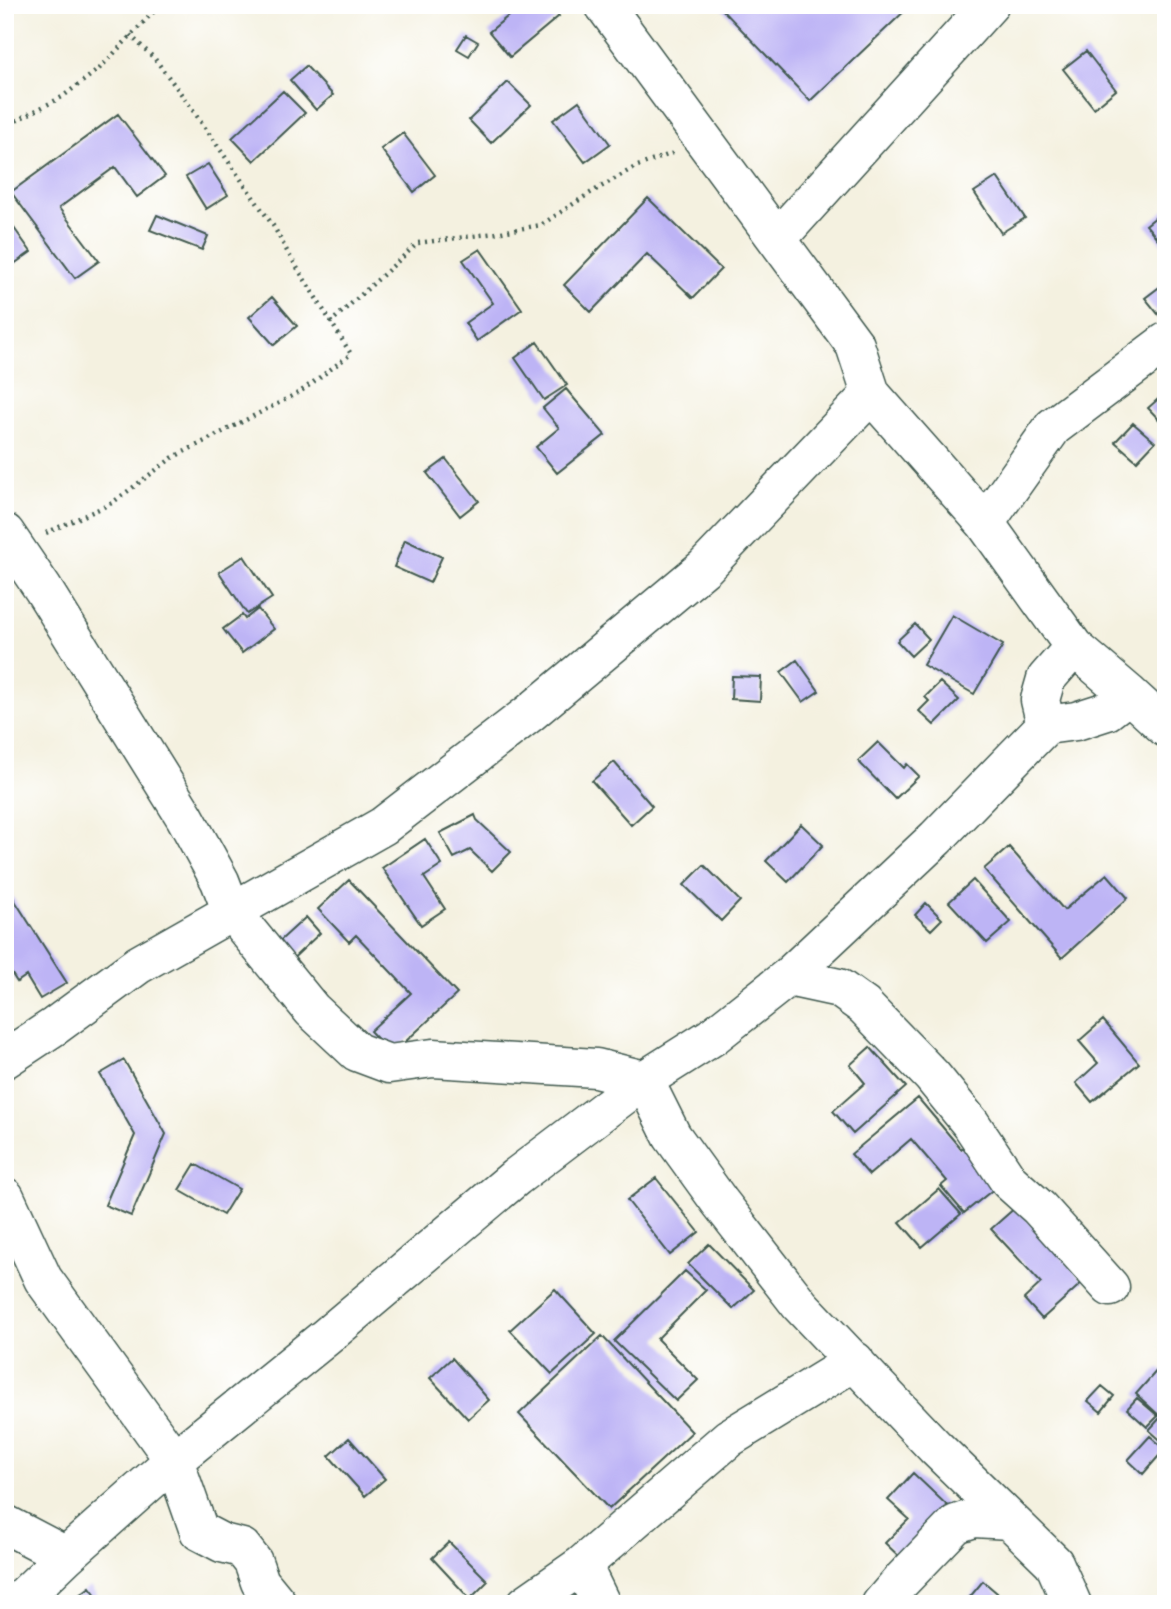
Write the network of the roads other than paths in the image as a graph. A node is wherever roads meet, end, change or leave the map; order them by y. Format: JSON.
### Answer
{"nodes":[{"id":1,"x":604,"y":5,"type":"edge"},
{"id":2,"x":989,"y":5,"type":"edge"},
{"id":3,"x":777,"y":239,"type":"junction"},
{"id":4,"x":1166,"y":342,"type":"edge"},
{"id":5,"x":871,"y":394,"type":"junction"},
{"id":6,"x":985,"y":523,"type":"junction"},
{"id":7,"x":7,"y":536,"type":"edge"},
{"id":8,"x":1074,"y":647,"type":"junction"},
{"id":9,"x":1129,"y":694,"type":"junction"},
{"id":10,"x":1046,"y":725,"type":"junction"},
{"id":11,"x":1166,"y":728,"type":"edge"},
{"id":12,"x":232,"y":912,"type":"junction"},
{"id":13,"x":788,"y":977,"type":"junction"},
{"id":14,"x":5,"y":1059,"type":"edge"},
{"id":15,"x":644,"y":1080,"type":"junction"},
{"id":16,"x":5,"y":1197,"type":"edge"},
{"id":17,"x":1110,"y":1287,"type":"dead end"},
{"id":18,"x":855,"y":1361,"type":"junction"},
{"id":19,"x":174,"y":1460,"type":"junction"},
{"id":20,"x":1010,"y":1520,"type":"junction"},
{"id":21,"x":5,"y":1524,"type":"edge"},
{"id":22,"x":66,"y":1556,"type":"junction"},
{"id":23,"x":582,"y":1564,"type":"junction"},
{"id":24,"x":16,"y":1604,"type":"edge"},
{"id":25,"x":278,"y":1604,"type":"edge"},
{"id":26,"x":526,"y":1604,"type":"edge"},
{"id":27,"x":601,"y":1604,"type":"edge"},
{"id":28,"x":881,"y":1604,"type":"edge"},
{"id":29,"x":1072,"y":1604,"type":"edge"}],
"edges":[{"from":1,"to":3,"type":"street"},
{"from":2,"to":3,"type":"street"},
{"from":3,"to":5,"type":"street"},
{"from":4,"to":6,"type":"street"},
{"from":5,"to":6,"type":"street"},
{"from":5,"to":12,"type":"street"},
{"from":6,"to":8,"type":"street"},
{"from":7,"to":12,"type":"street"},
{"from":8,"to":9,"type":"street"},
{"from":8,"to":10,"type":"street"},
{"from":9,"to":10,"type":"street"},
{"from":9,"to":11,"type":"street"},
{"from":10,"to":13,"type":"street"},
{"from":12,"to":14,"type":"street"},
{"from":12,"to":15,"type":"street"},
{"from":13,"to":15,"type":"street"},
{"from":13,"to":17,"type":"street"},
{"from":15,"to":18,"type":"street"},
{"from":15,"to":19,"type":"street"},
{"from":16,"to":19,"type":"street"},
{"from":18,"to":20,"type":"street"},
{"from":18,"to":23,"type":"street"},
{"from":19,"to":22,"type":"street"},
{"from":19,"to":25,"type":"street"},
{"from":20,"to":28,"type":"street"},
{"from":20,"to":29,"type":"street"},
{"from":21,"to":22,"type":"street"},
{"from":22,"to":24,"type":"street"},
{"from":23,"to":26,"type":"street"},
{"from":23,"to":27,"type":"street"}]}
